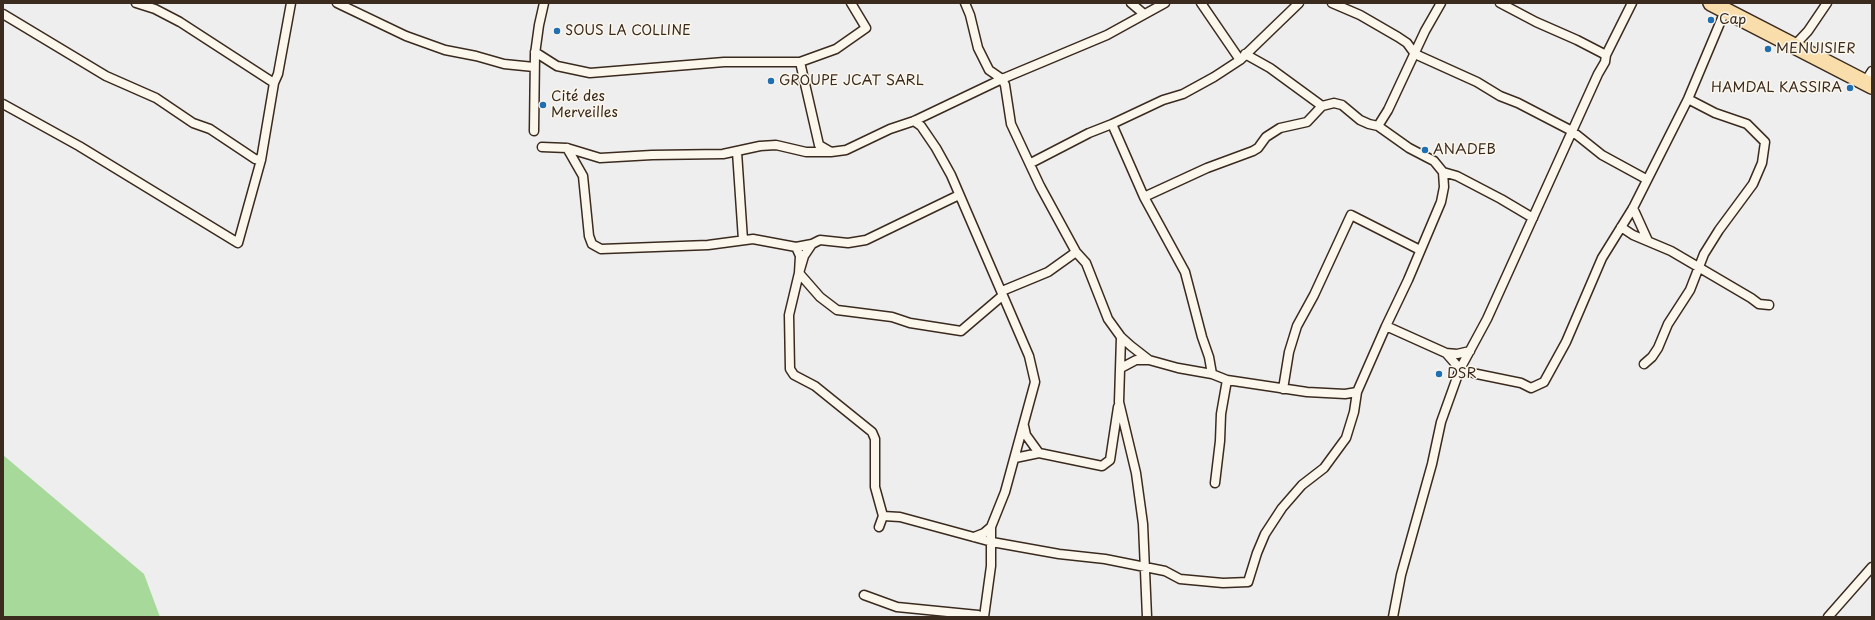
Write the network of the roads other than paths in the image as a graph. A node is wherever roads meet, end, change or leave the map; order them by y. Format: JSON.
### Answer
{"nodes":[{"id":1,"x":136,"y":3,"type":"edge"},
{"id":2,"x":291,"y":3,"type":"edge"},
{"id":3,"x":337,"y":3,"type":"edge"},
{"id":4,"x":544,"y":3,"type":"edge"},
{"id":5,"x":851,"y":3,"type":"edge"},
{"id":6,"x":965,"y":3,"type":"edge"},
{"id":7,"x":1131,"y":3,"type":"edge"},
{"id":8,"x":1165,"y":3,"type":"edge"},
{"id":9,"x":1201,"y":3,"type":"edge"},
{"id":10,"x":1299,"y":3,"type":"edge"},
{"id":11,"x":1332,"y":3,"type":"edge"},
{"id":12,"x":1441,"y":3,"type":"edge"},
{"id":13,"x":1500,"y":3,"type":"edge"},
{"id":14,"x":1632,"y":3,"type":"edge"},
{"id":15,"x":1711,"y":3,"type":"edge"},
{"id":16,"x":1827,"y":3,"type":"edge"},
{"id":17,"x":1725,"y":11,"type":"junction"},
{"id":18,"x":3,"y":14,"type":"edge"},
{"id":19,"x":1144,"y":14,"type":"junction"},
{"id":20,"x":1794,"y":46,"type":"junction"},
{"id":21,"x":536,"y":52,"type":"junction"},
{"id":22,"x":1415,"y":54,"type":"junction"},
{"id":23,"x":1606,"y":55,"type":"junction"},
{"id":24,"x":1242,"y":57,"type":"junction"},
{"id":25,"x":800,"y":62,"type":"junction"},
{"id":26,"x":534,"y":67,"type":"junction"},
{"id":27,"x":1002,"y":79,"type":"junction"},
{"id":28,"x":1870,"y":79,"type":"edge"},
{"id":29,"x":274,"y":83,"type":"junction"},
{"id":30,"x":1688,"y":99,"type":"junction"},
{"id":31,"x":3,"y":104,"type":"edge"},
{"id":32,"x":1322,"y":106,"type":"junction"},
{"id":33,"x":914,"y":121,"type":"junction"},
{"id":34,"x":1112,"y":124,"type":"junction"},
{"id":35,"x":1378,"y":126,"type":"junction"},
{"id":36,"x":534,"y":131,"type":"dead end"},
{"id":37,"x":1572,"y":131,"type":"junction"},
{"id":38,"x":542,"y":147,"type":"dead end"},
{"id":39,"x":567,"y":148,"type":"junction"},
{"id":40,"x":737,"y":152,"type":"junction"},
{"id":41,"x":831,"y":152,"type":"junction"},
{"id":42,"x":261,"y":160,"type":"junction"},
{"id":43,"x":1031,"y":163,"type":"junction"},
{"id":44,"x":1443,"y":172,"type":"junction"},
{"id":45,"x":1646,"y":179,"type":"junction"},
{"id":46,"x":959,"y":195,"type":"junction"},
{"id":47,"x":1144,"y":197,"type":"junction"},
{"id":48,"x":1633,"y":208,"type":"junction"},
{"id":49,"x":1534,"y":218,"type":"junction"},
{"id":50,"x":1621,"y":227,"type":"junction"},
{"id":51,"x":743,"y":240,"type":"junction"},
{"id":52,"x":1648,"y":241,"type":"junction"},
{"id":53,"x":812,"y":244,"type":"junction"},
{"id":54,"x":796,"y":247,"type":"junction"},
{"id":55,"x":1420,"y":250,"type":"junction"},
{"id":56,"x":1076,"y":252,"type":"junction"},
{"id":57,"x":1699,"y":268,"type":"junction"},
{"id":58,"x":799,"y":273,"type":"junction"},
{"id":59,"x":1002,"y":293,"type":"junction"},
{"id":60,"x":1769,"y":305,"type":"dead end"},
{"id":61,"x":1386,"y":326,"type":"junction"},
{"id":62,"x":1121,"y":337,"type":"junction"},
{"id":63,"x":1470,"y":351,"type":"junction"},
{"id":64,"x":1446,"y":354,"type":"junction"},
{"id":65,"x":1149,"y":360,"type":"junction"},
{"id":66,"x":1644,"y":364,"type":"dead end"},
{"id":67,"x":1121,"y":368,"type":"junction"},
{"id":68,"x":1460,"y":368,"type":"junction"},
{"id":69,"x":1212,"y":374,"type":"junction"},
{"id":70,"x":1227,"y":380,"type":"junction"},
{"id":71,"x":1283,"y":389,"type":"junction"},
{"id":72,"x":1357,"y":392,"type":"junction"},
{"id":73,"x":1119,"y":402,"type":"junction"},
{"id":74,"x":1023,"y":424,"type":"junction"},
{"id":75,"x":1039,"y":453,"type":"junction"},
{"id":76,"x":1015,"y":458,"type":"junction"},
{"id":77,"x":1216,"y":483,"type":"dead end"},
{"id":78,"x":883,"y":516,"type":"junction"},
{"id":79,"x":879,"y":527,"type":"dead end"},
{"id":80,"x":991,"y":527,"type":"junction"},
{"id":81,"x":973,"y":538,"type":"junction"},
{"id":82,"x":992,"y":542,"type":"junction"},
{"id":83,"x":1145,"y":567,"type":"junction"},
{"id":84,"x":1872,"y":567,"type":"edge"},
{"id":85,"x":864,"y":595,"type":"dead end"},
{"id":86,"x":981,"y":617,"type":"edge"},
{"id":87,"x":984,"y":617,"type":"edge"},
{"id":88,"x":1147,"y":617,"type":"edge"},
{"id":89,"x":1393,"y":617,"type":"edge"},
{"id":90,"x":1828,"y":617,"type":"edge"}],
"edges":[{"from":1,"to":29,"type":"street"},
{"from":2,"to":29,"type":"street"},
{"from":3,"to":26,"type":"street"},
{"from":4,"to":21,"type":"street"},
{"from":5,"to":25,"type":"street"},
{"from":6,"to":27,"type":"street"},
{"from":7,"to":19,"type":"street"},
{"from":8,"to":19,"type":"street"},
{"from":9,"to":24,"type":"street"},
{"from":10,"to":24,"type":"street"},
{"from":11,"to":22,"type":"street"},
{"from":12,"to":22,"type":"street"},
{"from":13,"to":23,"type":"street"},
{"from":14,"to":23,"type":"street"},
{"from":15,"to":17,"type":"highway"},
{"from":16,"to":20,"type":"street"},
{"from":17,"to":20,"type":"highway"},
{"from":17,"to":30,"type":"street"},
{"from":18,"to":42,"type":"street"},
{"from":19,"to":27,"type":"street"},
{"from":20,"to":28,"type":"highway"},
{"from":21,"to":25,"type":"street"},
{"from":21,"to":26,"type":"street"},
{"from":22,"to":35,"type":"street"},
{"from":22,"to":37,"type":"street"},
{"from":23,"to":37,"type":"street"},
{"from":24,"to":32,"type":"street"},
{"from":24,"to":34,"type":"street"},
{"from":25,"to":41,"type":"street"},
{"from":26,"to":36,"type":"street"},
{"from":27,"to":33,"type":"street"},
{"from":27,"to":43,"type":"street"},
{"from":29,"to":42,"type":"street"},
{"from":30,"to":45,"type":"street"},
{"from":30,"to":57,"type":"street"},
{"from":31,"to":42,"type":"street"},
{"from":32,"to":35,"type":"street"},
{"from":32,"to":47,"type":"street"},
{"from":33,"to":41,"type":"street"},
{"from":33,"to":46,"type":"street"},
{"from":34,"to":43,"type":"street"},
{"from":34,"to":47,"type":"street"},
{"from":35,"to":44,"type":"street"},
{"from":37,"to":45,"type":"street"},
{"from":37,"to":49,"type":"street"},
{"from":38,"to":39,"type":"street"},
{"from":39,"to":40,"type":"street"},
{"from":39,"to":51,"type":"street"},
{"from":40,"to":41,"type":"street"},
{"from":40,"to":51,"type":"street"},
{"from":43,"to":56,"type":"street"},
{"from":44,"to":49,"type":"street"},
{"from":44,"to":55,"type":"street"},
{"from":45,"to":48,"type":"street"},
{"from":46,"to":53,"type":"street"},
{"from":46,"to":59,"type":"street"},
{"from":47,"to":69,"type":"street"},
{"from":48,"to":50,"type":"street"},
{"from":48,"to":52,"type":"street"},
{"from":49,"to":63,"type":"street"},
{"from":50,"to":52,"type":"street"},
{"from":50,"to":68,"type":"street"},
{"from":51,"to":54,"type":"street"},
{"from":52,"to":57,"type":"street"},
{"from":53,"to":54,"type":"street"},
{"from":53,"to":58,"type":"street"},
{"from":54,"to":58,"type":"street"},
{"from":55,"to":61,"type":"street"},
{"from":55,"to":71,"type":"street"},
{"from":56,"to":59,"type":"street"},
{"from":56,"to":62,"type":"street"},
{"from":57,"to":60,"type":"street"},
{"from":57,"to":66,"type":"street"},
{"from":58,"to":59,"type":"street"},
{"from":58,"to":78,"type":"street"},
{"from":59,"to":74,"type":"street"},
{"from":61,"to":64,"type":"street"},
{"from":61,"to":72,"type":"street"},
{"from":62,"to":65,"type":"street"},
{"from":62,"to":67,"type":"street"},
{"from":63,"to":64,"type":"street"},
{"from":63,"to":68,"type":"street"},
{"from":64,"to":68,"type":"street"},
{"from":65,"to":67,"type":"street"},
{"from":65,"to":69,"type":"street"},
{"from":67,"to":73,"type":"street"},
{"from":68,"to":89,"type":"street"},
{"from":69,"to":70,"type":"street"},
{"from":70,"to":71,"type":"street"},
{"from":70,"to":77,"type":"street"},
{"from":71,"to":72,"type":"street"},
{"from":72,"to":83,"type":"street"},
{"from":73,"to":75,"type":"street"},
{"from":73,"to":83,"type":"street"},
{"from":74,"to":75,"type":"street"},
{"from":74,"to":76,"type":"street"},
{"from":75,"to":76,"type":"street"},
{"from":76,"to":80,"type":"street"},
{"from":78,"to":79,"type":"street"},
{"from":78,"to":81,"type":"street"},
{"from":80,"to":81,"type":"street"},
{"from":80,"to":82,"type":"street"},
{"from":81,"to":82,"type":"street"},
{"from":82,"to":83,"type":"street"},
{"from":82,"to":87,"type":"street"},
{"from":83,"to":88,"type":"street"},
{"from":84,"to":90,"type":"street"},
{"from":85,"to":86,"type":"street"}]}
